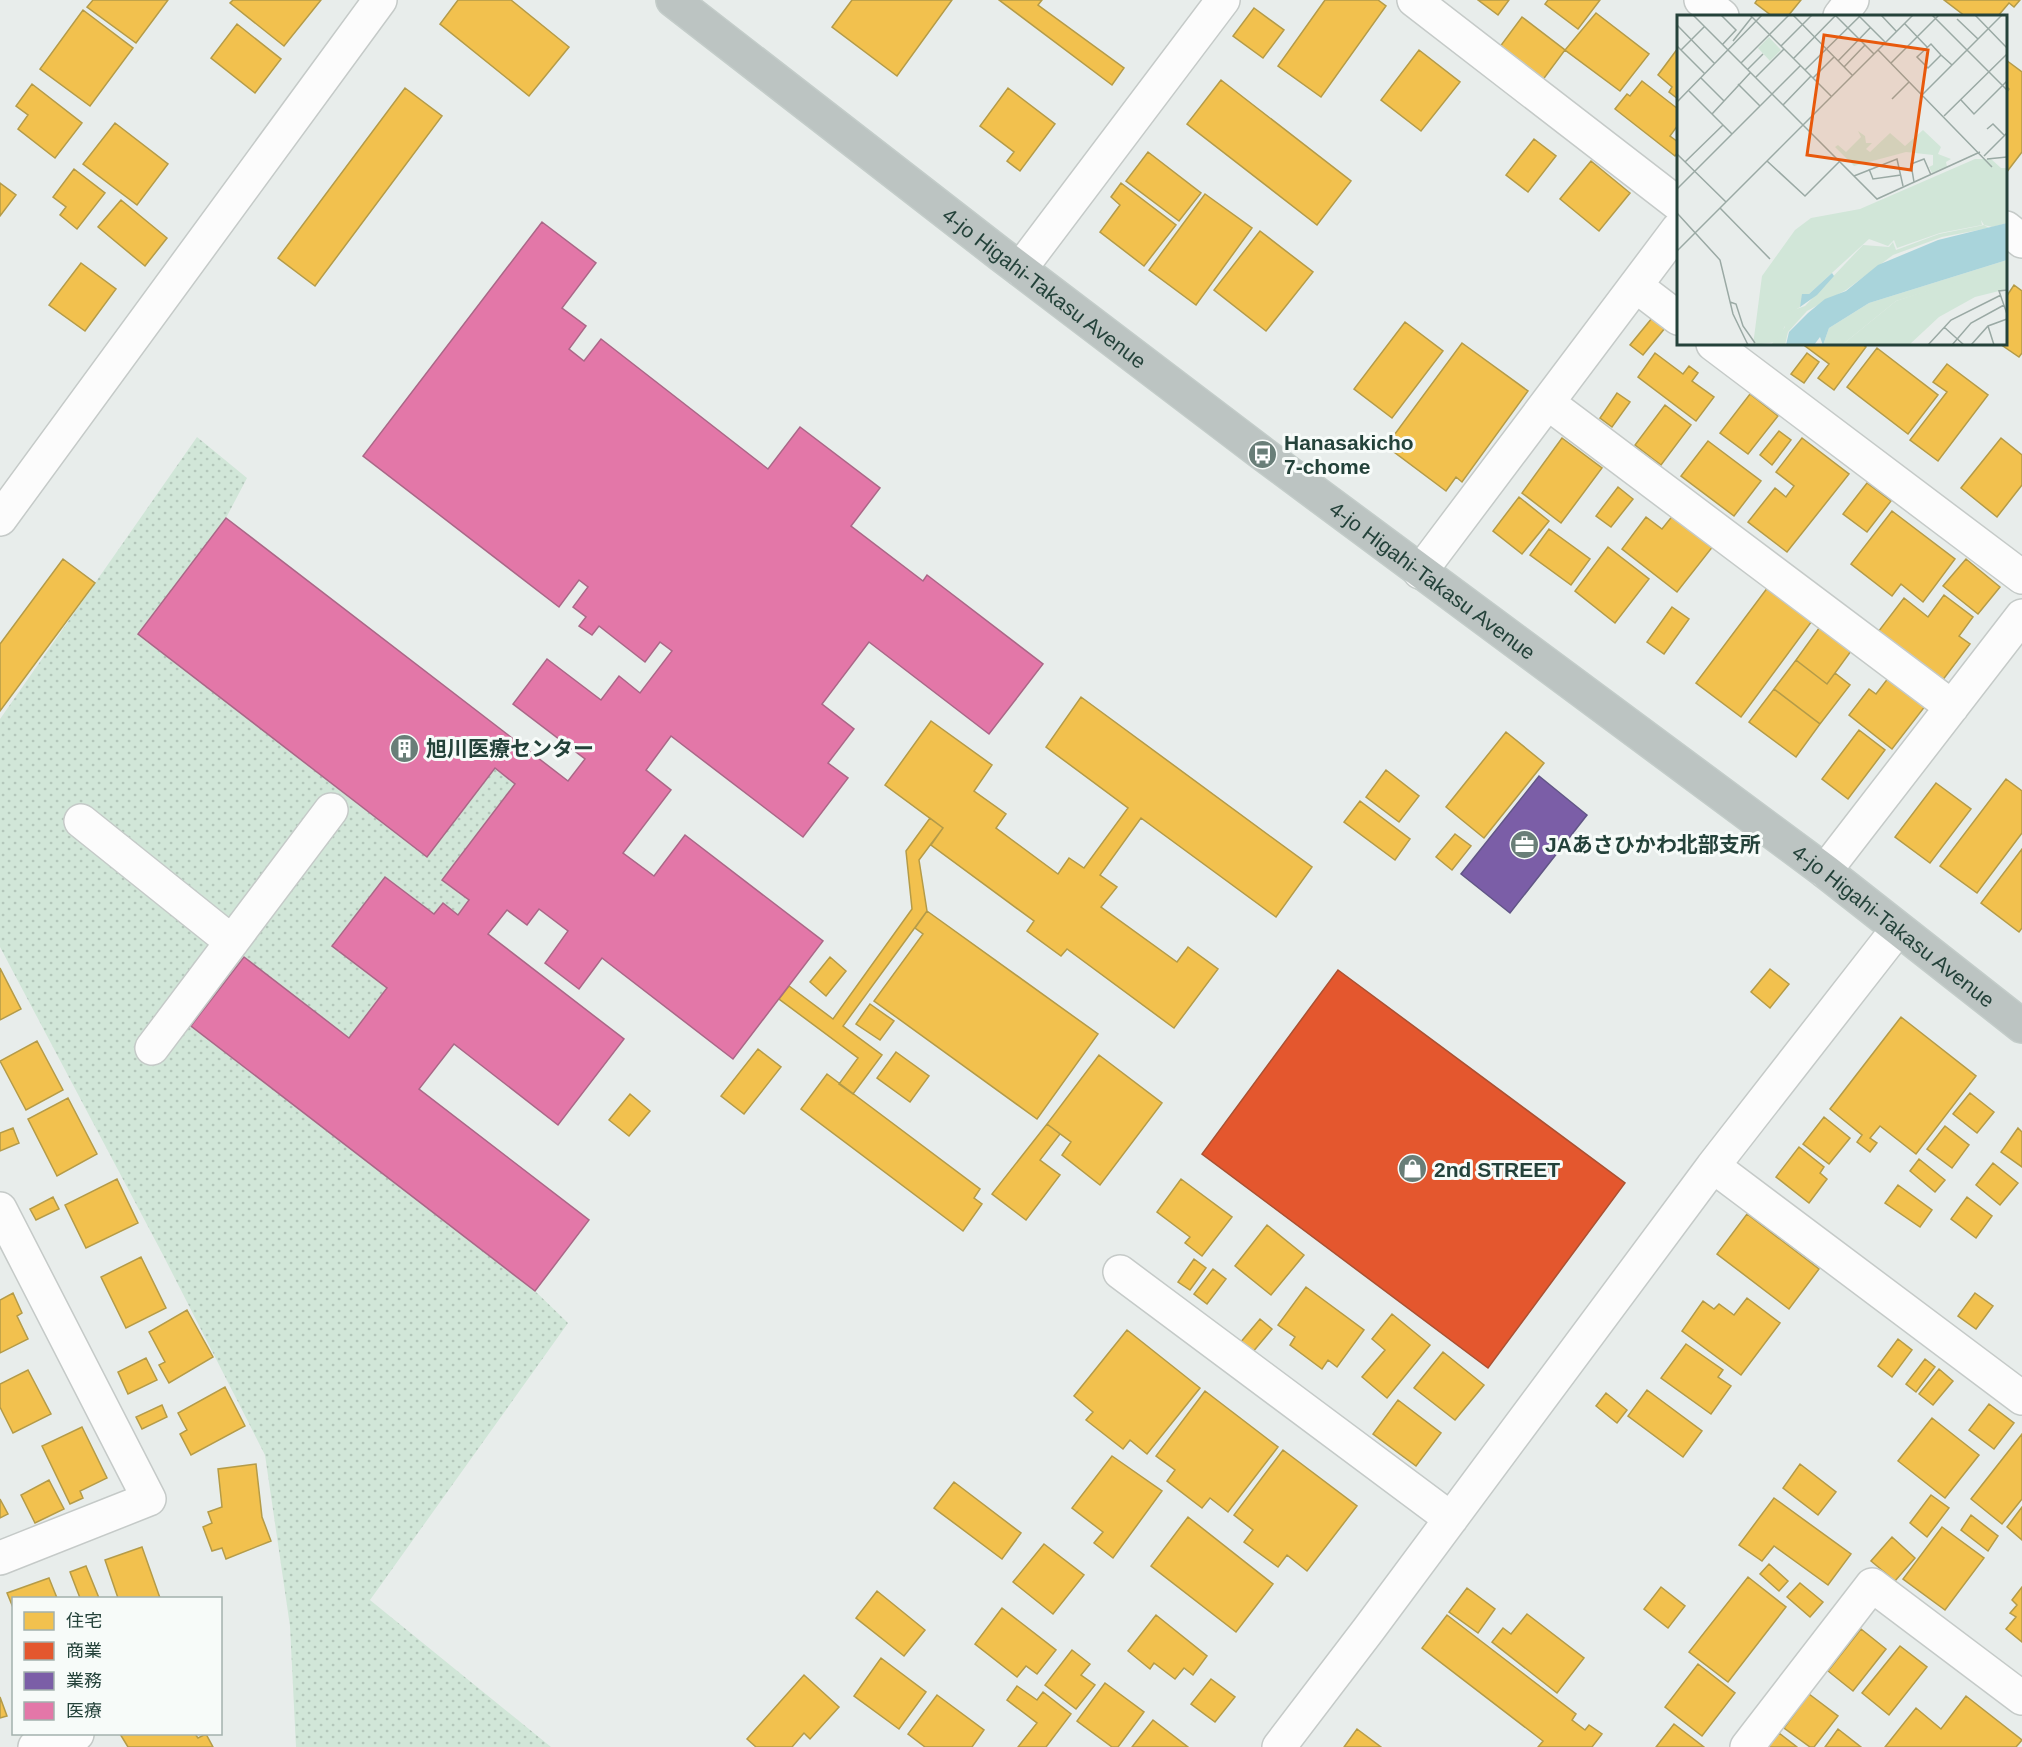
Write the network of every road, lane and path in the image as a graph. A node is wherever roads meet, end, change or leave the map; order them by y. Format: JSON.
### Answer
{"nodes":[{"id":1,"x":380,"y":0,"type":"edge"},
{"id":2,"x":673,"y":0,"type":"edge"},
{"id":3,"x":1223,"y":0,"type":"edge"},
{"id":4,"x":1414,"y":0,"type":"edge"},
{"id":5,"x":1701,"y":0,"type":"edge"},
{"id":6,"x":1852,"y":0,"type":"edge"},
{"id":7,"x":1721,"y":15,"type":"edge"},
{"id":8,"x":1841,"y":15,"type":"edge"},
{"id":9,"x":1677,"y":203,"type":"edge"},
{"id":10,"x":2007,"y":229,"type":"edge"},
{"id":11,"x":1677,"y":230,"type":"edge"},
{"id":12,"x":2022,"y":241,"type":"edge"},
{"id":13,"x":1020,"y":269,"type":"junction"},
{"id":14,"x":1636,"y":286,"type":"junction"},
{"id":15,"x":1677,"y":317,"type":"edge"},
{"id":16,"x":1714,"y":345,"type":"edge"},
{"id":17,"x":1548,"y":403,"type":"junction"},
{"id":18,"x":0,"y":519,"type":"edge"},
{"id":19,"x":1420,"y":572,"type":"junction"},
{"id":20,"x":2022,"y":577,"type":"edge"},
{"id":21,"x":2022,"y":616,"type":"edge"},
{"id":22,"x":1952,"y":707,"type":"junction"},
{"id":23,"x":331,"y":810,"type":"dead end"},
{"id":24,"x":81,"y":821,"type":"dead end"},
{"id":25,"x":1825,"y":871,"type":"junction"},
{"id":26,"x":1897,"y":930,"type":"junction"},
{"id":27,"x":232,"y":942,"type":"junction"},
{"id":28,"x":2022,"y":1026,"type":"edge"},
{"id":29,"x":152,"y":1048,"type":"dead end"},
{"id":30,"x":1713,"y":1166,"type":"junction"},
{"id":31,"x":0,"y":1209,"type":"edge"},
{"id":32,"x":1120,"y":1272,"type":"dead end"},
{"id":33,"x":2022,"y":1398,"type":"edge"},
{"id":34,"x":1451,"y":1519,"type":"junction"},
{"id":35,"x":0,"y":1558,"type":"edge"},
{"id":36,"x":2022,"y":1698,"type":"edge"},
{"id":37,"x":74,"y":1735,"type":"edge"},
{"id":38,"x":35,"y":1747,"type":"edge"},
{"id":39,"x":1278,"y":1747,"type":"edge"},
{"id":40,"x":1747,"y":1747,"type":"edge"}],
"edges":[{"from":1,"to":18,"type":"street"},
{"from":2,"to":13,"type":"highway","name":"4-jo Higahi-Takasu Avenue"},
{"from":3,"to":13,"type":"street"},
{"from":4,"to":9,"type":"street"},
{"from":5,"to":7,"type":"street"},
{"from":6,"to":8,"type":"street"},
{"from":10,"to":12,"type":"street"},
{"from":11,"to":14,"type":"street"},
{"from":13,"to":19,"type":"highway","name":"4-jo Higahi-Takasu Avenue"},
{"from":14,"to":15,"type":"street"},
{"from":14,"to":17,"type":"street"},
{"from":16,"to":20,"type":"street"},
{"from":17,"to":19,"type":"street"},
{"from":17,"to":22,"type":"street"},
{"from":19,"to":25,"type":"highway","name":"4-jo Higahi-Takasu Avenue"},
{"from":21,"to":22,"type":"street"},
{"from":22,"to":25,"type":"street"},
{"from":23,"to":27,"type":"street"},
{"from":24,"to":27,"type":"street"},
{"from":25,"to":26,"type":"highway","name":"4-jo Higahi-Takasu Avenue"},
{"from":26,"to":28,"type":"highway","name":"4-jo Higahi-Takasu Avenue"},
{"from":26,"to":30,"type":"street"},
{"from":27,"to":29,"type":"street"},
{"from":30,"to":33,"type":"street"},
{"from":30,"to":34,"type":"street"},
{"from":31,"to":35,"type":"street"},
{"from":32,"to":34,"type":"street"},
{"from":34,"to":39,"type":"street"},
{"from":36,"to":40,"type":"street"},
{"from":37,"to":38,"type":"street"}]}
